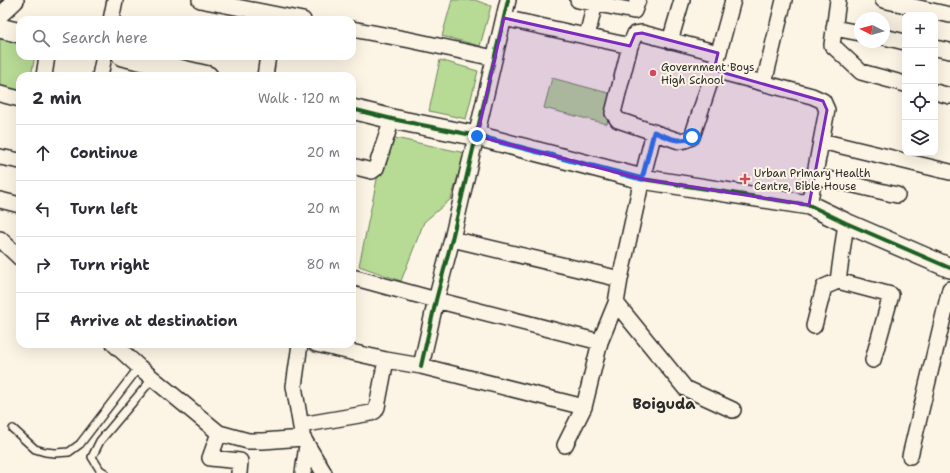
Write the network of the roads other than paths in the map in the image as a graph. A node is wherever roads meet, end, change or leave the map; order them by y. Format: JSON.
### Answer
{"nodes":[{"id":1,"x":14,"y":0,"type":"edge"},
{"id":2,"x":115,"y":0,"type":"edge"},
{"id":3,"x":200,"y":0,"type":"edge"},
{"id":4,"x":508,"y":0,"type":"edge"},
{"id":5,"x":578,"y":0,"type":"edge"},
{"id":6,"x":638,"y":0,"type":"edge"},
{"id":7,"x":682,"y":0,"type":"edge"},
{"id":8,"x":733,"y":0,"type":"edge"},
{"id":9,"x":784,"y":0,"type":"edge"},
{"id":10,"x":838,"y":0,"type":"edge"},
{"id":11,"x":892,"y":1,"type":"edge"},
{"id":12,"x":595,"y":3,"type":"junction"},
{"id":13,"x":0,"y":13,"type":"edge"},
{"id":14,"x":950,"y":15,"type":"edge"},
{"id":15,"x":112,"y":16,"type":"edge"},
{"id":16,"x":270,"y":16,"type":"edge"},
{"id":17,"x":504,"y":18,"type":"junction"},
{"id":18,"x":0,"y":28,"type":"edge"},
{"id":19,"x":834,"y":28,"type":"junction"},
{"id":20,"x":356,"y":30,"type":"edge"},
{"id":21,"x":16,"y":32,"type":"edge"},
{"id":22,"x":854,"y":32,"type":"edge"},
{"id":23,"x":586,"y":36,"type":"junction"},
{"id":24,"x":890,"y":39,"type":"edge"},
{"id":25,"x":670,"y":41,"type":"junction"},
{"id":26,"x":902,"y":41,"type":"edge"},
{"id":27,"x":630,"y":46,"type":"junction"},
{"id":28,"x":938,"y":49,"type":"edge"},
{"id":29,"x":950,"y":51,"type":"edge"},
{"id":30,"x":718,"y":53,"type":"junction"},
{"id":31,"x":494,"y":58,"type":"junction"},
{"id":32,"x":46,"y":60,"type":"edge"},
{"id":33,"x":103,"y":60,"type":"edge"},
{"id":34,"x":139,"y":60,"type":"edge"},
{"id":35,"x":267,"y":60,"type":"edge"},
{"id":36,"x":714,"y":70,"type":"junction"},
{"id":37,"x":45,"y":72,"type":"edge"},
{"id":38,"x":101,"y":72,"type":"edge"},
{"id":39,"x":191,"y":72,"type":"edge"},
{"id":40,"x":266,"y":72,"type":"edge"},
{"id":41,"x":764,"y":83,"type":"junction"},
{"id":42,"x":902,"y":83,"type":"edge"},
{"id":43,"x":938,"y":93,"type":"edge"},
{"id":44,"x":0,"y":94,"type":"edge"},
{"id":45,"x":950,"y":96,"type":"edge"},
{"id":46,"x":16,"y":98,"type":"edge"},
{"id":47,"x":356,"y":110,"type":"edge"},
{"id":48,"x":392,"y":119,"type":"junction"},
{"id":49,"x":654,"y":132,"type":"junction"},
{"id":50,"x":477,"y":136,"type":"junction"},
{"id":51,"x":821,"y":141,"type":"junction"},
{"id":52,"x":0,"y":157,"type":"edge"},
{"id":53,"x":16,"y":160,"type":"edge"},
{"id":54,"x":356,"y":167,"type":"edge"},
{"id":55,"x":950,"y":172,"type":"edge"},
{"id":56,"x":815,"y":176,"type":"junction"},
{"id":57,"x":642,"y":179,"type":"junction"},
{"id":58,"x":897,"y":194,"type":"dead end"},
{"id":59,"x":0,"y":200,"type":"edge"},
{"id":60,"x":16,"y":204,"type":"edge"},
{"id":61,"x":810,"y":205,"type":"junction"},
{"id":62,"x":846,"y":223,"type":"junction"},
{"id":63,"x":0,"y":239,"type":"edge"},
{"id":64,"x":452,"y":239,"type":"junction"},
{"id":65,"x":16,"y":254,"type":"edge"},
{"id":66,"x":950,"y":268,"type":"edge"},
{"id":67,"x":356,"y":278,"type":"edge"},
{"id":68,"x":620,"y":279,"type":"junction"},
{"id":69,"x":838,"y":281,"type":"junction"},
{"id":70,"x":950,"y":289,"type":"edge"},
{"id":71,"x":436,"y":300,"type":"junction"},
{"id":72,"x":616,"y":303,"type":"junction"},
{"id":73,"x":814,"y":326,"type":"dead end"},
{"id":74,"x":600,"y":342,"type":"junction"},
{"id":75,"x":118,"y":348,"type":"edge"},
{"id":76,"x":299,"y":348,"type":"edge"},
{"id":77,"x":334,"y":348,"type":"edge"},
{"id":78,"x":386,"y":360,"type":"junction"},
{"id":79,"x":873,"y":360,"type":"dead end"},
{"id":80,"x":421,"y":366,"type":"junction"},
{"id":81,"x":139,"y":367,"type":"junction"},
{"id":82,"x":152,"y":378,"type":"junction"},
{"id":83,"x":584,"y":406,"type":"junction"},
{"id":84,"x":733,"y":410,"type":"dead end"},
{"id":85,"x":13,"y":429,"type":"dead end"},
{"id":86,"x":219,"y":432,"type":"junction"},
{"id":87,"x":303,"y":436,"type":"junction"},
{"id":88,"x":565,"y":445,"type":"dead end"},
{"id":89,"x":910,"y":456,"type":"dead end"},
{"id":90,"x":105,"y":473,"type":"edge"},
{"id":91,"x":239,"y":473,"type":"edge"},
{"id":92,"x":304,"y":473,"type":"edge"},
{"id":93,"x":324,"y":473,"type":"edge"}],
"edges":[{"from":1,"to":13,"type":"street"},
{"from":2,"to":15,"type":"street"},
{"from":3,"to":16,"type":"street"},
{"from":4,"to":17,"type":"street"},
{"from":5,"to":12,"type":"street"},
{"from":6,"to":12,"type":"street"},
{"from":7,"to":25,"type":"street"},
{"from":8,"to":30,"type":"street"},
{"from":9,"to":41,"type":"street"},
{"from":10,"to":19,"type":"street"},
{"from":11,"to":14,"type":"street"},
{"from":12,"to":23,"type":"street"},
{"from":17,"to":23,"type":"street"},
{"from":17,"to":31,"type":"street"},
{"from":18,"to":21,"type":"street"},
{"from":19,"to":22,"type":"street"},
{"from":19,"to":42,"type":"street"},
{"from":20,"to":31,"type":"street"},
{"from":23,"to":27,"type":"street"},
{"from":24,"to":26,"type":"street"},
{"from":25,"to":27,"type":"street"},
{"from":25,"to":30,"type":"street"},
{"from":27,"to":49,"type":"street"},
{"from":28,"to":29,"type":"street"},
{"from":30,"to":36,"type":"street"},
{"from":31,"to":50,"type":"street"},
{"from":32,"to":37,"type":"street"},
{"from":33,"to":38,"type":"street"},
{"from":34,"to":39,"type":"street"},
{"from":35,"to":40,"type":"street"},
{"from":36,"to":41,"type":"street"},
{"from":36,"to":49,"type":"street"},
{"from":41,"to":51,"type":"street"},
{"from":43,"to":45,"type":"street"},
{"from":44,"to":46,"type":"street"},
{"from":47,"to":48,"type":"street"},
{"from":48,"to":50,"type":"street"},
{"from":48,"to":54,"type":"street"},
{"from":49,"to":57,"type":"street"},
{"from":50,"to":57,"type":"street"},
{"from":50,"to":64,"type":"street"},
{"from":51,"to":55,"type":"street"},
{"from":51,"to":56,"type":"street"},
{"from":52,"to":53,"type":"street"},
{"from":56,"to":58,"type":"street"},
{"from":56,"to":61,"type":"street"},
{"from":57,"to":61,"type":"street"},
{"from":57,"to":68,"type":"street"},
{"from":59,"to":60,"type":"street"},
{"from":61,"to":62,"type":"street"},
{"from":62,"to":66,"type":"street"},
{"from":62,"to":69,"type":"street"},
{"from":63,"to":65,"type":"street"},
{"from":64,"to":68,"type":"street"},
{"from":64,"to":71,"type":"street"},
{"from":67,"to":71,"type":"street"},
{"from":68,"to":72,"type":"street"},
{"from":69,"to":73,"type":"street"},
{"from":69,"to":79,"type":"street"},
{"from":70,"to":89,"type":"street"},
{"from":71,"to":74,"type":"street"},
{"from":71,"to":80,"type":"street"},
{"from":72,"to":74,"type":"street"},
{"from":72,"to":84,"type":"street"},
{"from":74,"to":83,"type":"street"},
{"from":75,"to":81,"type":"street"},
{"from":76,"to":87,"type":"street"},
{"from":77,"to":78,"type":"street"},
{"from":78,"to":80,"type":"street"},
{"from":78,"to":87,"type":"street"},
{"from":80,"to":83,"type":"street"},
{"from":81,"to":82,"type":"street"},
{"from":81,"to":85,"type":"lane"},
{"from":82,"to":86,"type":"street"},
{"from":82,"to":90,"type":"lane"},
{"from":83,"to":88,"type":"street"},
{"from":86,"to":87,"type":"street"},
{"from":86,"to":91,"type":"street"},
{"from":87,"to":92,"type":"street"},
{"from":87,"to":93,"type":"street"}]}
